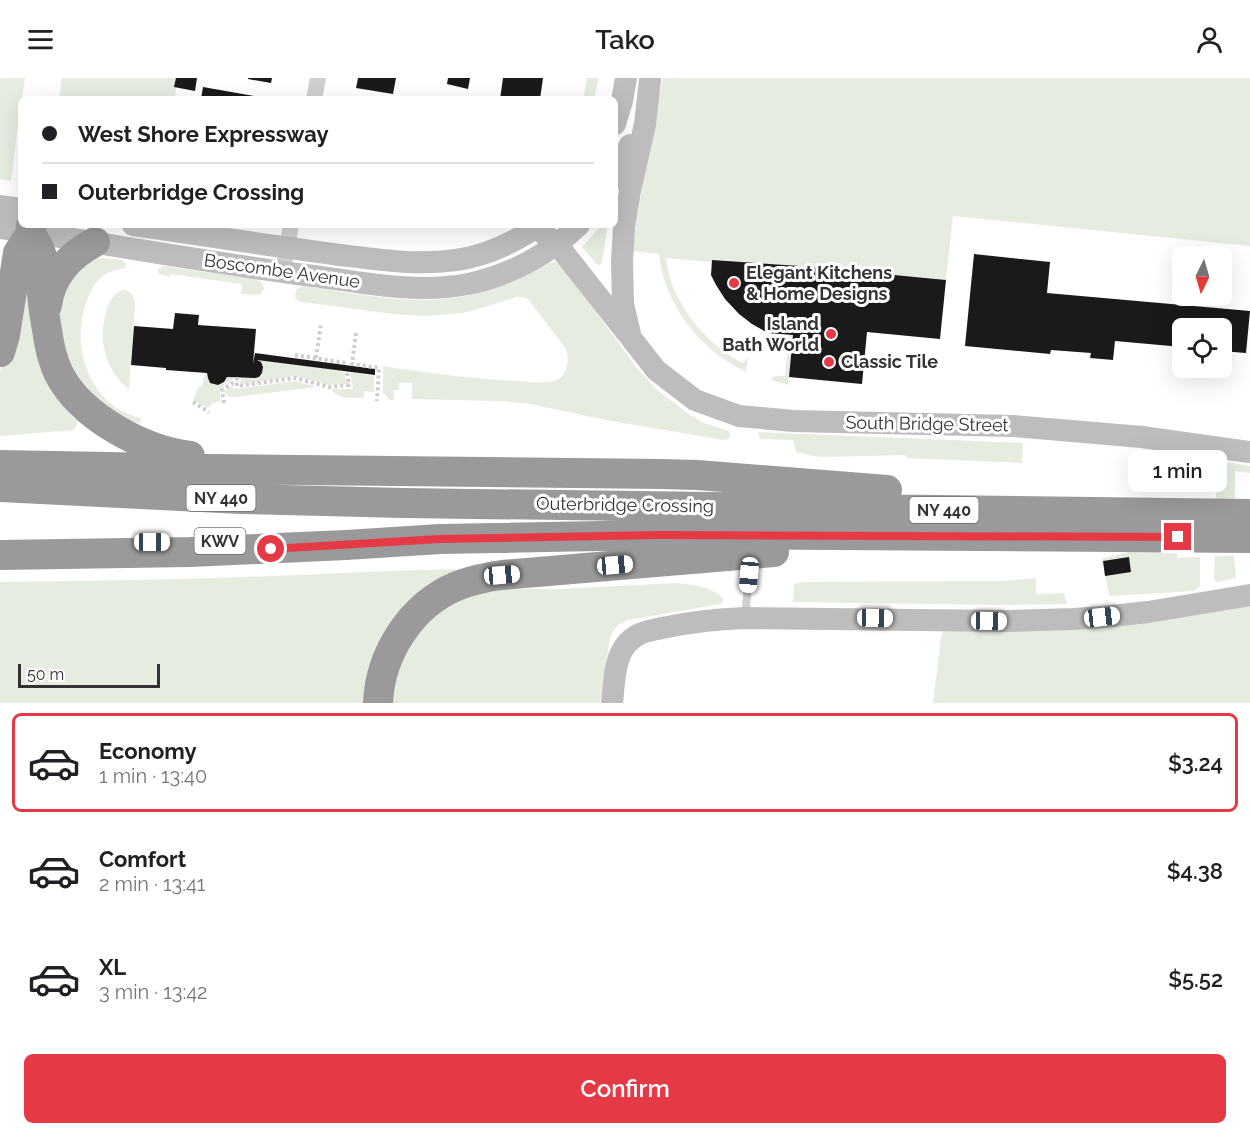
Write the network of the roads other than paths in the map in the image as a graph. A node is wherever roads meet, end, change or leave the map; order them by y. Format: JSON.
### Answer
{"nodes":[{"id":1,"x":318,"y":78,"type":"edge"},
{"id":2,"x":626,"y":78,"type":"edge"},
{"id":3,"x":650,"y":79,"type":"edge"},
{"id":4,"x":315,"y":96,"type":"edge"},
{"id":5,"x":618,"y":114,"type":"edge"},
{"id":6,"x":618,"y":173,"type":"edge"},
{"id":7,"x":0,"y":206,"type":"edge"},
{"id":8,"x":18,"y":216,"type":"edge"},
{"id":9,"x":18,"y":224,"type":"edge"},
{"id":10,"x":0,"y":228,"type":"edge"},
{"id":11,"x":26,"y":228,"type":"edge"},
{"id":12,"x":30,"y":228,"type":"edge"},
{"id":13,"x":48,"y":228,"type":"edge"},
{"id":14,"x":153,"y":228,"type":"edge"},
{"id":15,"x":290,"y":228,"type":"edge"},
{"id":16,"x":534,"y":228,"type":"edge"},
{"id":17,"x":540,"y":228,"type":"edge"},
{"id":18,"x":575,"y":228,"type":"edge"},
{"id":19,"x":95,"y":242,"type":"junction"},
{"id":20,"x":556,"y":243,"type":"junction"},
{"id":21,"x":287,"y":248,"type":"junction"},
{"id":22,"x":0,"y":262,"type":"edge"},
{"id":23,"x":283,"y":272,"type":"junction"},
{"id":24,"x":0,"y":294,"type":"edge"},
{"id":25,"x":45,"y":316,"type":"junction"},
{"id":26,"x":631,"y":338,"type":"junction"},
{"id":27,"x":0,"y":352,"type":"edge"},
{"id":28,"x":1250,"y":452,"type":"edge"},
{"id":29,"x":0,"y":465,"type":"edge"},
{"id":30,"x":526,"y":473,"type":"junction"},
{"id":31,"x":0,"y":487,"type":"edge"},
{"id":32,"x":1082,"y":512,"type":"junction"},
{"id":33,"x":1250,"y":514,"type":"edge"},
{"id":34,"x":1178,"y":525,"type":"junction"},
{"id":35,"x":918,"y":535,"type":"junction"},
{"id":36,"x":1250,"y":538,"type":"edge"},
{"id":37,"x":440,"y":539,"type":"junction"},
{"id":38,"x":0,"y":542,"type":"edge"},
{"id":39,"x":751,"y":554,"type":"junction"},
{"id":40,"x":0,"y":555,"type":"edge"},
{"id":41,"x":1250,"y":595,"type":"edge"},
{"id":42,"x":745,"y":618,"type":"junction"},
{"id":43,"x":378,"y":703,"type":"edge"},
{"id":44,"x":612,"y":703,"type":"edge"}],
"edges":[{"from":1,"to":4,"type":"street"},
{"from":2,"to":5,"type":"street"},
{"from":3,"to":6,"type":"street"},
{"from":3,"to":26,"type":"street","name":"South Bridge Street"},
{"from":7,"to":8,"type":"street","name":"Boscombe Avenue"},
{"from":9,"to":10,"type":"street","name":"Boscombe Avenue"},
{"from":11,"to":27,"type":"highway"},
{"from":12,"to":25,"type":"highway"},
{"from":13,"to":19,"type":"street","name":"Boscombe Avenue"},
{"from":14,"to":21,"type":"street","name":"Boscombe Avenue"},
{"from":15,"to":21,"type":"street"},
{"from":16,"to":21,"type":"street","name":"Boscombe Avenue"},
{"from":17,"to":20,"type":"street","name":"South Bridge Street"},
{"from":18,"to":20,"type":"street","name":"Boscombe Avenue"},
{"from":19,"to":23,"type":"street","name":"Boscombe Avenue"},
{"from":19,"to":25,"type":"highway"},
{"from":20,"to":23,"type":"street","name":"Boscombe Avenue"},
{"from":20,"to":26,"type":"street","name":"South Bridge Street"},
{"from":21,"to":23,"type":"street"},
{"from":22,"to":24,"type":"highway"},
{"from":25,"to":30,"type":"highway"},
{"from":26,"to":28,"type":"street","name":"South Bridge Street"},
{"from":29,"to":30,"type":"highway"},
{"from":30,"to":32,"type":"highway"},
{"from":31,"to":32,"type":"highway","name":"Outerbridge Crossing","number":"NY 440"},
{"from":32,"to":34,"type":"highway","name":"Outerbridge Crossing","number":"NY 440"},
{"from":33,"to":34,"type":"highway","name":"Outerbridge Crossing","number":"NY 440"},
{"from":34,"to":35,"type":"highway","name":"Outerbridge Crossing","number":"NY 440"},
{"from":34,"to":36,"type":"highway","name":"Outerbridge Crossing","number":"NY 440"},
{"from":35,"to":37,"type":"highway","name":"Outerbridge Crossing","number":"NY 440"},
{"from":35,"to":39,"type":"highway"},
{"from":37,"to":38,"type":"highway","number":"KWV"},
{"from":37,"to":40,"type":"highway","number":"NY 440"},
{"from":39,"to":42,"type":"lane"},
{"from":39,"to":43,"type":"highway"},
{"from":41,"to":42,"type":"street"},
{"from":42,"to":44,"type":"street"}]}
